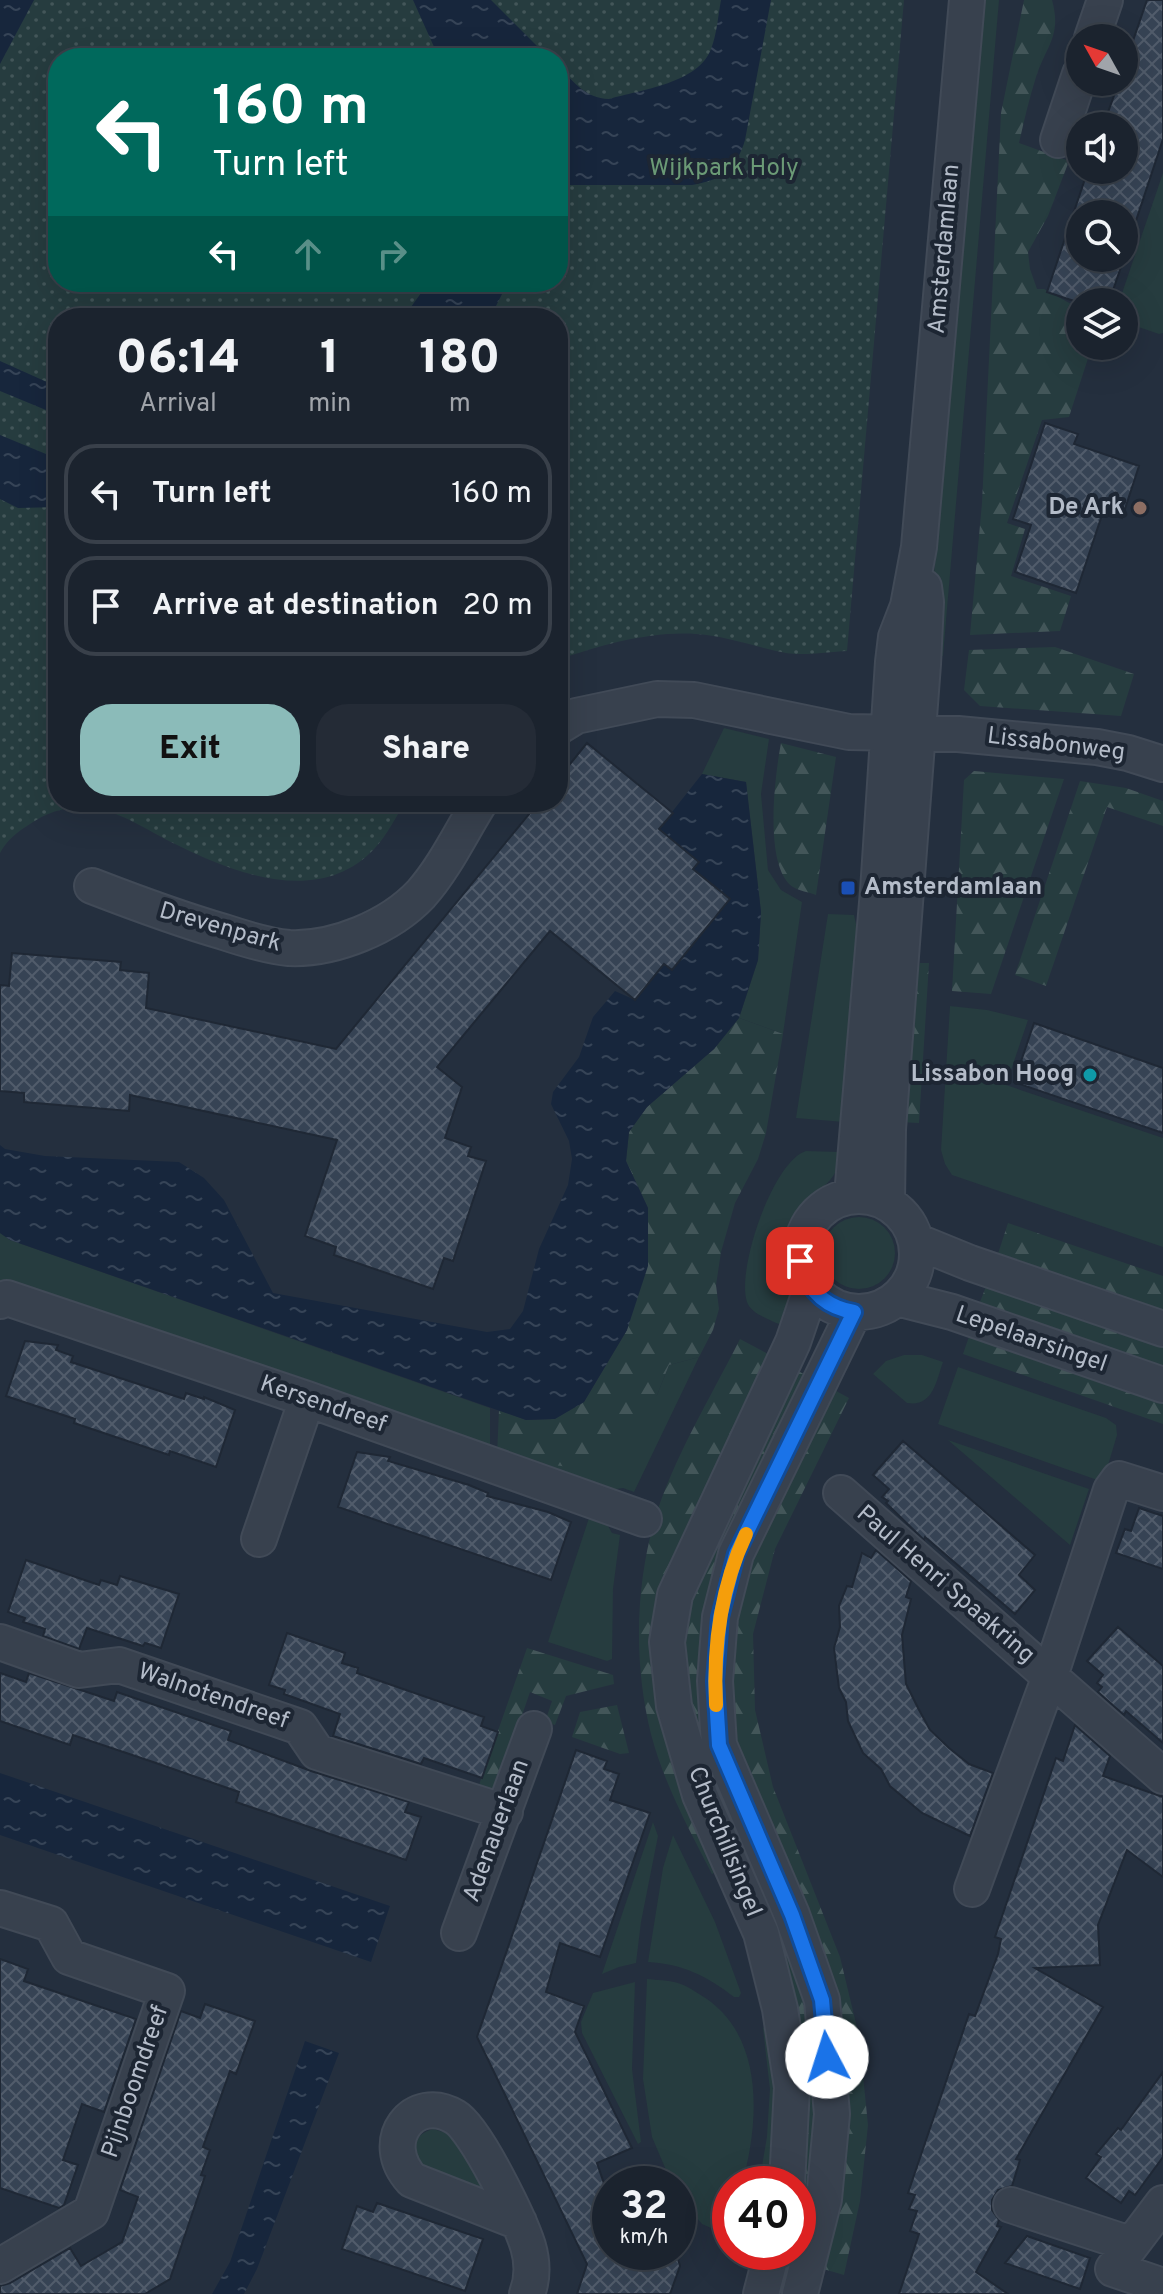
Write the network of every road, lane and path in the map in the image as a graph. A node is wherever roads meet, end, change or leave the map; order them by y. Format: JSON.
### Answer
{"nodes":[{"id":1,"x":967,"y":0,"type":"edge"},
{"id":2,"x":1105,"y":0,"type":"edge"},
{"id":3,"x":1097,"y":24,"type":"edge"},
{"id":4,"x":1073,"y":96,"type":"edge"},
{"id":5,"x":1058,"y":140,"type":"dead end"},
{"id":6,"x":568,"y":721,"type":"edge"},
{"id":7,"x":918,"y":734,"type":"junction"},
{"id":8,"x":1163,"y":764,"type":"edge"},
{"id":9,"x":474,"y":812,"type":"edge"},
{"id":10,"x":92,"y":886,"type":"dead end"},
{"id":11,"x":852,"y":1196,"type":"junction"},
{"id":12,"x":887,"y":1202,"type":"junction"},
{"id":13,"x":916,"y":1241,"type":"junction"},
{"id":14,"x":811,"y":1289,"type":"junction"},
{"id":15,"x":897,"y":1298,"type":"junction"},
{"id":16,"x":0,"y":1301,"type":"edge"},
{"id":17,"x":854,"y":1312,"type":"junction"},
{"id":18,"x":1163,"y":1329,"type":"edge"},
{"id":19,"x":1163,"y":1385,"type":"edge"},
{"id":20,"x":307,"y":1399,"type":"junction"},
{"id":21,"x":841,"y":1493,"type":"dead end"},
{"id":22,"x":1163,"y":1493,"type":"edge"},
{"id":23,"x":644,"y":1519,"type":"dead end"},
{"id":24,"x":259,"y":1539,"type":"dead end"},
{"id":25,"x":0,"y":1642,"type":"edge"},
{"id":26,"x":1050,"y":1676,"type":"junction"},
{"id":27,"x":534,"y":1729,"type":"dead end"},
{"id":28,"x":1163,"y":1776,"type":"edge"},
{"id":29,"x":505,"y":1812,"type":"junction"},
{"id":30,"x":972,"y":1889,"type":"dead end"},
{"id":31,"x":0,"y":1908,"type":"edge"},
{"id":32,"x":459,"y":1933,"type":"dead end"},
{"id":33,"x":788,"y":2166,"type":"edge"},
{"id":34,"x":1163,"y":2203,"type":"edge"},
{"id":35,"x":1011,"y":2205,"type":"dead end"},
{"id":36,"x":519,"y":2222,"type":"dead end"},
{"id":37,"x":1122,"y":2257,"type":"junction"},
{"id":38,"x":0,"y":2266,"type":"edge"},
{"id":39,"x":767,"y":2270,"type":"edge"},
{"id":40,"x":1163,"y":2286,"type":"edge"},
{"id":41,"x":527,"y":2294,"type":"edge"},
{"id":42,"x":761,"y":2294,"type":"edge"},
{"id":43,"x":800,"y":2294,"type":"edge"}],
"edges":[{"from":1,"to":7,"type":"street","name":"Amsterdamlaan"},
{"from":2,"to":3,"type":"street"},
{"from":4,"to":5,"type":"street"},
{"from":6,"to":7,"type":"street"},
{"from":7,"to":8,"type":"street","name":"Lissabonweg"},
{"from":7,"to":11,"type":"street","name":"Amsterdamlaan"},
{"from":7,"to":12,"type":"street","name":"Amsterdamlaan"},
{"from":9,"to":10,"type":"street","name":"Drevenpark"},
{"from":11,"to":12,"type":"street"},
{"from":11,"to":14,"type":"street"},
{"from":12,"to":13,"type":"street"},
{"from":13,"to":15,"type":"street"},
{"from":13,"to":18,"type":"street"},
{"from":14,"to":17,"type":"street"},
{"from":14,"to":33,"type":"street","name":"Churchillsingel"},
{"from":15,"to":17,"type":"street"},
{"from":15,"to":19,"type":"street","name":"Lepelaarsingel"},
{"from":16,"to":20,"type":"street","name":"Kersendreef"},
{"from":17,"to":43,"type":"street","name":"Churchillsingel"},
{"from":20,"to":23,"type":"street","name":"Kersendreef"},
{"from":20,"to":24,"type":"street"},
{"from":21,"to":26,"type":"street","name":"Paul Henri Spaakring"},
{"from":22,"to":26,"type":"street","name":"Paul Henri Spaakring"},
{"from":25,"to":29,"type":"street","name":"Walnotendreef"},
{"from":26,"to":28,"type":"street"},
{"from":26,"to":30,"type":"street","name":"Paul Henri Spaakring"},
{"from":27,"to":29,"type":"street","name":"Adenauerlaan"},
{"from":29,"to":32,"type":"street","name":"Adenauerlaan"},
{"from":31,"to":38,"type":"street","name":"Pijnboomdreef"},
{"from":34,"to":37,"type":"street"},
{"from":35,"to":37,"type":"street"},
{"from":36,"to":41,"type":"street"},
{"from":37,"to":40,"type":"street"},
{"from":39,"to":42,"type":"street"}]}
